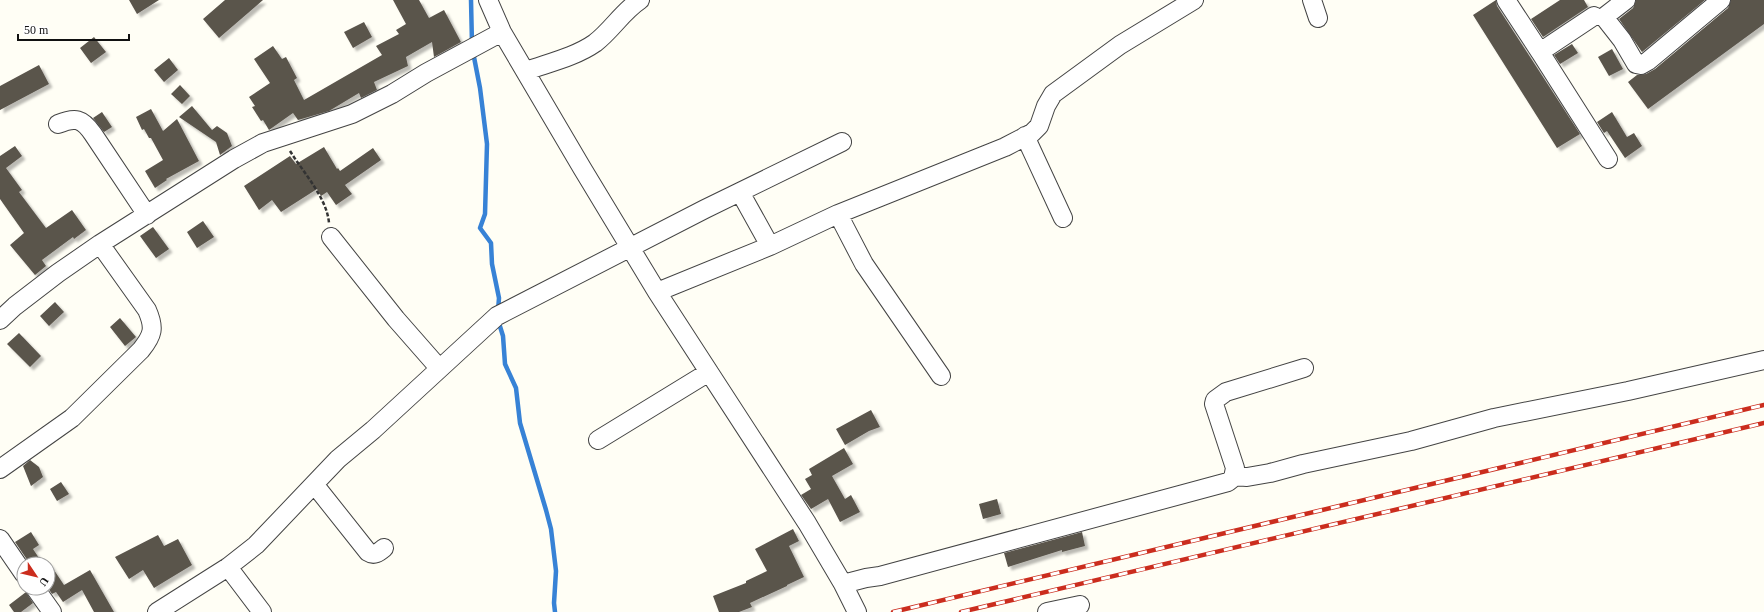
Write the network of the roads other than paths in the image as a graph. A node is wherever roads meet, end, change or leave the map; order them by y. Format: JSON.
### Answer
{"nodes":[{"id":1,"x":488,"y":0,"type":"edge"},
{"id":2,"x":640,"y":0,"type":"edge"},
{"id":3,"x":1194,"y":0,"type":"edge"},
{"id":4,"x":1312,"y":0,"type":"edge"},
{"id":5,"x":1506,"y":0,"type":"edge"},
{"id":6,"x":1626,"y":0,"type":"edge"},
{"id":7,"x":1721,"y":0,"type":"edge"},
{"id":8,"x":1594,"y":16,"type":"dead end"},
{"id":9,"x":1318,"y":18,"type":"dead end"},
{"id":10,"x":502,"y":32,"type":"junction"},
{"id":11,"x":1540,"y":52,"type":"junction"},
{"id":12,"x":526,"y":71,"type":"junction"},
{"id":13,"x":58,"y":124,"type":"dead end"},
{"id":14,"x":1025,"y":136,"type":"junction"},
{"id":15,"x":842,"y":142,"type":"dead end"},
{"id":16,"x":1608,"y":159,"type":"dead end"},
{"id":17,"x":740,"y":192,"type":"junction"},
{"id":18,"x":838,"y":214,"type":"junction"},
{"id":19,"x":147,"y":215,"type":"junction"},
{"id":20,"x":1063,"y":218,"type":"dead end"},
{"id":21,"x":331,"y":236,"type":"road end"},
{"id":22,"x":100,"y":244,"type":"junction"},
{"id":23,"x":770,"y":246,"type":"junction"},
{"id":24,"x":631,"y":248,"type":"junction"},
{"id":25,"x":657,"y":292,"type":"junction"},
{"id":26,"x":0,"y":320,"type":"edge"},
{"id":27,"x":1764,"y":360,"type":"edge"},
{"id":28,"x":439,"y":368,"type":"junction"},
{"id":29,"x":1304,"y":368,"type":"dead end"},
{"id":30,"x":709,"y":372,"type":"junction"},
{"id":31,"x":941,"y":376,"type":"dead end"},
{"id":32,"x":598,"y":440,"type":"dead end"},
{"id":33,"x":0,"y":469,"type":"edge"},
{"id":34,"x":1234,"y":476,"type":"junction"},
{"id":35,"x":314,"y":484,"type":"junction"},
{"id":36,"x":0,"y":539,"type":"edge"},
{"id":37,"x":384,"y":548,"type":"dead end"},
{"id":38,"x":16,"y":562,"type":"edge"},
{"id":39,"x":228,"y":567,"type":"junction"},
{"id":40,"x":843,"y":584,"type":"junction"},
{"id":41,"x":41,"y":596,"type":"edge"},
{"id":42,"x":1080,"y":604,"type":"dead end"},
{"id":43,"x":852,"y":611,"type":"edge"},
{"id":44,"x":52,"y":612,"type":"edge"},
{"id":45,"x":157,"y":612,"type":"edge"},
{"id":46,"x":262,"y":612,"type":"edge"},
{"id":47,"x":1047,"y":612,"type":"edge"}],
"edges":[{"from":1,"to":10,"type":"street"},
{"from":2,"to":12,"type":"street"},
{"from":3,"to":14,"type":"street"},
{"from":4,"to":9,"type":"street"},
{"from":5,"to":11,"type":"street"},
{"from":6,"to":7,"type":"street"},
{"from":8,"to":11,"type":"street"},
{"from":10,"to":12,"type":"street"},
{"from":10,"to":19,"type":"street"},
{"from":11,"to":16,"type":"street"},
{"from":12,"to":24,"type":"street"},
{"from":13,"to":19,"type":"street"},
{"from":14,"to":18,"type":"street"},
{"from":14,"to":20,"type":"street"},
{"from":15,"to":17,"type":"street"},
{"from":17,"to":23,"type":"street"},
{"from":17,"to":24,"type":"street"},
{"from":18,"to":23,"type":"street"},
{"from":18,"to":31,"type":"street"},
{"from":19,"to":22,"type":"street"},
{"from":21,"to":28,"type":"street"},
{"from":22,"to":26,"type":"street"},
{"from":22,"to":33,"type":"street"},
{"from":23,"to":25,"type":"street"},
{"from":24,"to":25,"type":"street"},
{"from":24,"to":28,"type":"street"},
{"from":25,"to":30,"type":"street"},
{"from":27,"to":34,"type":"street"},
{"from":28,"to":35,"type":"street"},
{"from":29,"to":34,"type":"street"},
{"from":30,"to":32,"type":"street"},
{"from":30,"to":40,"type":"street"},
{"from":34,"to":40,"type":"street"},
{"from":35,"to":37,"type":"street"},
{"from":35,"to":39,"type":"street"},
{"from":36,"to":38,"type":"street"},
{"from":39,"to":45,"type":"street"},
{"from":39,"to":46,"type":"street"},
{"from":40,"to":43,"type":"street"},
{"from":41,"to":44,"type":"street"},
{"from":42,"to":47,"type":"street"}]}
